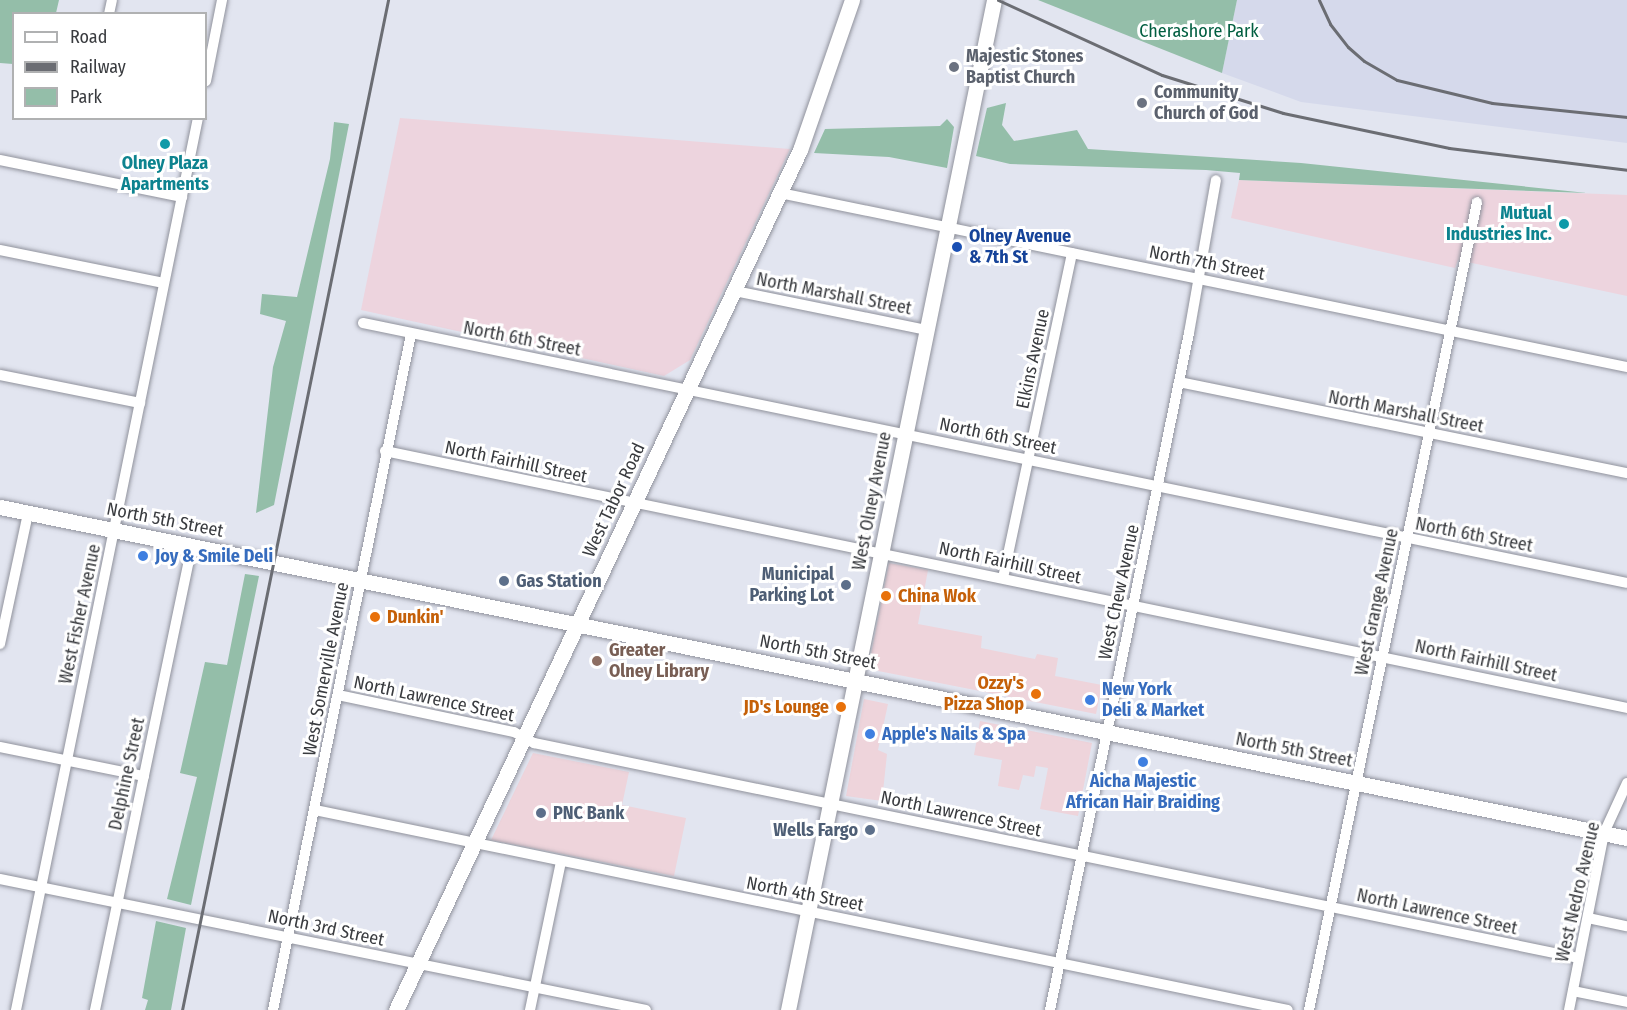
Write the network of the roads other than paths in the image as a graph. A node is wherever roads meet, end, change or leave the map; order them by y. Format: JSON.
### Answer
{"nodes":[{"id":1,"x":222,"y":0,"type":"edge"},
{"id":2,"x":852,"y":0,"type":"edge"},
{"id":3,"x":994,"y":0,"type":"edge"},
{"id":4,"x":209,"y":46,"type":"edge"},
{"id":5,"x":207,"y":69,"type":"edge"},
{"id":6,"x":198,"y":120,"type":"edge"},
{"id":7,"x":0,"y":160,"type":"edge"},
{"id":8,"x":1216,"y":180,"type":"dead end"},
{"id":9,"x":780,"y":194,"type":"junction"},
{"id":10,"x":182,"y":197,"type":"junction"},
{"id":11,"x":1477,"y":202,"type":"dead end"},
{"id":12,"x":948,"y":227,"type":"junction"},
{"id":13,"x":0,"y":250,"type":"edge"},
{"id":14,"x":1072,"y":253,"type":"junction"},
{"id":15,"x":1200,"y":277,"type":"junction"},
{"id":16,"x":164,"y":283,"type":"junction"},
{"id":17,"x":735,"y":291,"type":"junction"},
{"id":18,"x":363,"y":323,"type":"dead end"},
{"id":19,"x":1449,"y":329,"type":"junction"},
{"id":20,"x":927,"y":330,"type":"junction"},
{"id":21,"x":411,"y":334,"type":"junction"},
{"id":22,"x":1627,"y":367,"type":"edge"},
{"id":23,"x":0,"y":375,"type":"edge"},
{"id":24,"x":1179,"y":382,"type":"junction"},
{"id":25,"x":687,"y":388,"type":"junction"},
{"id":26,"x":140,"y":403,"type":"junction"},
{"id":27,"x":906,"y":433,"type":"junction"},
{"id":28,"x":1428,"y":433,"type":"junction"},
{"id":29,"x":385,"y":451,"type":"junction"},
{"id":30,"x":1028,"y":460,"type":"junction"},
{"id":31,"x":1627,"y":473,"type":"edge"},
{"id":32,"x":1157,"y":486,"type":"junction"},
{"id":33,"x":633,"y":504,"type":"junction"},
{"id":34,"x":0,"y":507,"type":"edge"},
{"id":35,"x":28,"y":513,"type":"junction"},
{"id":36,"x":114,"y":529,"type":"junction"},
{"id":37,"x":1408,"y":539,"type":"junction"},
{"id":38,"x":192,"y":545,"type":"junction"},
{"id":39,"x":881,"y":552,"type":"junction"},
{"id":40,"x":1003,"y":578,"type":"junction"},
{"id":41,"x":360,"y":579,"type":"junction"},
{"id":42,"x":1627,"y":582,"type":"edge"},
{"id":43,"x":1133,"y":605,"type":"junction"},
{"id":44,"x":579,"y":624,"type":"junction"},
{"id":45,"x":0,"y":644,"type":"edge"},
{"id":46,"x":1382,"y":656,"type":"junction"},
{"id":47,"x":855,"y":680,"type":"junction"},
{"id":48,"x":338,"y":695,"type":"junction"},
{"id":49,"x":1627,"y":708,"type":"edge"},
{"id":50,"x":1106,"y":732,"type":"junction"},
{"id":51,"x":524,"y":737,"type":"junction"},
{"id":52,"x":0,"y":747,"type":"edge"},
{"id":53,"x":67,"y":761,"type":"junction"},
{"id":54,"x":144,"y":776,"type":"junction"},
{"id":55,"x":1356,"y":783,"type":"junction"},
{"id":56,"x":1627,"y":783,"type":"edge"},
{"id":57,"x":829,"y":804,"type":"junction"},
{"id":58,"x":315,"y":810,"type":"junction"},
{"id":59,"x":1604,"y":833,"type":"junction"},
{"id":60,"x":1627,"y":838,"type":"edge"},
{"id":61,"x":474,"y":843,"type":"junction"},
{"id":62,"x":1081,"y":855,"type":"junction"},
{"id":63,"x":561,"y":862,"type":"junction"},
{"id":64,"x":0,"y":879,"type":"edge"},
{"id":65,"x":41,"y":886,"type":"junction"},
{"id":66,"x":118,"y":902,"type":"junction"},
{"id":67,"x":1332,"y":907,"type":"junction"},
{"id":68,"x":806,"y":912,"type":"junction"},
{"id":69,"x":1588,"y":918,"type":"junction"},
{"id":70,"x":1627,"y":926,"type":"edge"},
{"id":71,"x":288,"y":937,"type":"junction"},
{"id":72,"x":1580,"y":957,"type":"junction"},
{"id":73,"x":1059,"y":963,"type":"junction"},
{"id":74,"x":417,"y":964,"type":"junction"},
{"id":75,"x":534,"y":988,"type":"junction"},
{"id":76,"x":1573,"y":991,"type":"junction"},
{"id":77,"x":1627,"y":1002,"type":"edge"},
{"id":78,"x":16,"y":1010,"type":"edge"},
{"id":79,"x":95,"y":1010,"type":"edge"},
{"id":80,"x":273,"y":1010,"type":"edge"},
{"id":81,"x":396,"y":1010,"type":"edge"},
{"id":82,"x":530,"y":1010,"type":"edge"},
{"id":83,"x":646,"y":1010,"type":"edge"},
{"id":84,"x":788,"y":1010,"type":"edge"},
{"id":85,"x":1050,"y":1010,"type":"edge"},
{"id":86,"x":1288,"y":1010,"type":"edge"},
{"id":87,"x":1309,"y":1010,"type":"edge"},
{"id":88,"x":1569,"y":1010,"type":"edge"}],
"edges":[{"from":1,"to":4,"type":"street"},
{"from":2,"to":9,"type":"street","name":"West Tabor Road"},
{"from":3,"to":12,"type":"street","name":"West Olney Avenue"},
{"from":4,"to":5,"type":"street"},
{"from":6,"to":10,"type":"street","name":"West Fisher Avenue"},
{"from":7,"to":10,"type":"street"},
{"from":8,"to":15,"type":"street","name":"West Chew Avenue"},
{"from":9,"to":12,"type":"street","name":"North 7th Street"},
{"from":9,"to":17,"type":"street","name":"West Tabor Road"},
{"from":10,"to":16,"type":"street","name":"West Fisher Avenue"},
{"from":11,"to":19,"type":"street","name":"West Grange Avenue"},
{"from":12,"to":14,"type":"street","name":"North 7th Street"},
{"from":12,"to":20,"type":"street","name":"West Olney Avenue"},
{"from":13,"to":16,"type":"street"},
{"from":14,"to":15,"type":"street","name":"North 7th Street"},
{"from":14,"to":30,"type":"street","name":"Elkins Avenue"},
{"from":15,"to":19,"type":"street","name":"North 7th Street"},
{"from":15,"to":24,"type":"street","name":"West Chew Avenue"},
{"from":16,"to":26,"type":"street","name":"West Fisher Avenue"},
{"from":17,"to":20,"type":"street","name":"North Marshall Street"},
{"from":17,"to":25,"type":"street","name":"West Tabor Road"},
{"from":18,"to":21,"type":"street","name":"North 6th Street"},
{"from":19,"to":22,"type":"street","name":"North 7th Street"},
{"from":19,"to":28,"type":"street","name":"West Grange Avenue"},
{"from":20,"to":27,"type":"street","name":"West Olney Avenue"},
{"from":21,"to":25,"type":"street","name":"North 6th Street"},
{"from":21,"to":29,"type":"street","name":"West Somerville Avenue"},
{"from":23,"to":26,"type":"street"},
{"from":24,"to":28,"type":"street","name":"North Marshall Street"},
{"from":24,"to":32,"type":"street","name":"West Chew Avenue"},
{"from":25,"to":27,"type":"street","name":"North 6th Street"},
{"from":25,"to":33,"type":"street","name":"West Tabor Road"},
{"from":26,"to":36,"type":"street","name":"West Fisher Avenue"},
{"from":27,"to":30,"type":"street","name":"North 6th Street"},
{"from":27,"to":39,"type":"street","name":"West Olney Avenue"},
{"from":28,"to":31,"type":"street","name":"North Marshall Street"},
{"from":28,"to":37,"type":"street","name":"West Grange Avenue"},
{"from":29,"to":33,"type":"street","name":"North Fairhill Street"},
{"from":29,"to":41,"type":"street","name":"West Somerville Avenue"},
{"from":30,"to":32,"type":"street","name":"North 6th Street"},
{"from":30,"to":40,"type":"street","name":"Elkins Avenue"},
{"from":32,"to":37,"type":"street","name":"North 6th Street"},
{"from":32,"to":43,"type":"street","name":"West Chew Avenue"},
{"from":33,"to":39,"type":"street","name":"North Fairhill Street"},
{"from":33,"to":44,"type":"street","name":"West Tabor Road"},
{"from":34,"to":35,"type":"street","name":"North 5th Street"},
{"from":35,"to":36,"type":"street","name":"North 5th Street"},
{"from":35,"to":45,"type":"street"},
{"from":36,"to":38,"type":"street","name":"North 5th Street"},
{"from":36,"to":53,"type":"street","name":"West Fisher Avenue"},
{"from":37,"to":42,"type":"street","name":"North 6th Street"},
{"from":37,"to":46,"type":"street","name":"West Grange Avenue"},
{"from":38,"to":41,"type":"street","name":"North 5th Street"},
{"from":38,"to":54,"type":"street","name":"Delphine Street"},
{"from":39,"to":40,"type":"street","name":"North Fairhill Street"},
{"from":39,"to":47,"type":"street","name":"West Olney Avenue"},
{"from":40,"to":43,"type":"street","name":"North Fairhill Street"},
{"from":41,"to":44,"type":"street","name":"North 5th Street"},
{"from":41,"to":48,"type":"street","name":"West Somerville Avenue"},
{"from":43,"to":46,"type":"street","name":"North Fairhill Street"},
{"from":43,"to":50,"type":"street","name":"West Chew Avenue"},
{"from":44,"to":47,"type":"street","name":"North 5th Street"},
{"from":44,"to":51,"type":"street","name":"West Tabor Road"},
{"from":46,"to":49,"type":"street","name":"North Fairhill Street"},
{"from":46,"to":55,"type":"street","name":"West Grange Avenue"},
{"from":47,"to":50,"type":"street","name":"North 5th Street"},
{"from":47,"to":57,"type":"street","name":"West Olney Avenue"},
{"from":48,"to":51,"type":"street","name":"North Lawrence Street"},
{"from":48,"to":58,"type":"street","name":"West Somerville Avenue"},
{"from":50,"to":55,"type":"street","name":"North 5th Street"},
{"from":50,"to":62,"type":"street","name":"West Chew Avenue"},
{"from":51,"to":57,"type":"street","name":"North Lawrence Street"},
{"from":51,"to":61,"type":"street","name":"West Tabor Road"},
{"from":52,"to":53,"type":"street"},
{"from":53,"to":54,"type":"street"},
{"from":53,"to":65,"type":"street","name":"West Fisher Avenue"},
{"from":54,"to":66,"type":"street","name":"Delphine Street"},
{"from":55,"to":59,"type":"street","name":"North 5th Street"},
{"from":55,"to":67,"type":"street","name":"West Grange Avenue"},
{"from":56,"to":59,"type":"street","name":"West Nedro Avenue"},
{"from":57,"to":62,"type":"street","name":"North Lawrence Street"},
{"from":57,"to":68,"type":"street","name":"West Olney Avenue"},
{"from":58,"to":61,"type":"street","name":"North 4th Street"},
{"from":58,"to":71,"type":"street","name":"West Somerville Avenue"},
{"from":59,"to":60,"type":"street","name":"North 5th Street"},
{"from":59,"to":69,"type":"street","name":"West Nedro Avenue"},
{"from":61,"to":63,"type":"street","name":"North 4th Street"},
{"from":61,"to":74,"type":"street","name":"West Tabor Road"},
{"from":62,"to":67,"type":"street","name":"North Lawrence Street"},
{"from":62,"to":73,"type":"street","name":"West Chew Avenue"},
{"from":63,"to":68,"type":"street","name":"North 4th Street"},
{"from":63,"to":75,"type":"street"},
{"from":64,"to":65,"type":"street","name":"North 3rd Street"},
{"from":65,"to":66,"type":"street","name":"North 3rd Street"},
{"from":65,"to":78,"type":"street","name":"West Fisher Avenue"},
{"from":66,"to":71,"type":"street","name":"North 3rd Street"},
{"from":66,"to":79,"type":"street","name":"Delphine Street"},
{"from":67,"to":72,"type":"street","name":"North Lawrence Street"},
{"from":67,"to":87,"type":"street","name":"West Grange Avenue"},
{"from":68,"to":73,"type":"street","name":"North 4th Street"},
{"from":68,"to":84,"type":"street","name":"West Olney Avenue"},
{"from":69,"to":70,"type":"street"},
{"from":69,"to":72,"type":"street","name":"West Nedro Avenue"},
{"from":71,"to":74,"type":"street","name":"North 3rd Street"},
{"from":71,"to":80,"type":"street","name":"West Somerville Avenue"},
{"from":72,"to":76,"type":"street","name":"West Nedro Avenue"},
{"from":73,"to":85,"type":"street","name":"West Chew Avenue"},
{"from":73,"to":86,"type":"street","name":"North 4th Street"},
{"from":74,"to":75,"type":"street","name":"North 3rd Street"},
{"from":74,"to":81,"type":"street","name":"West Tabor Road"},
{"from":75,"to":82,"type":"street"},
{"from":75,"to":83,"type":"street","name":"North 3rd Street"},
{"from":76,"to":77,"type":"street"},
{"from":76,"to":88,"type":"street","name":"West Nedro Avenue"}]}
